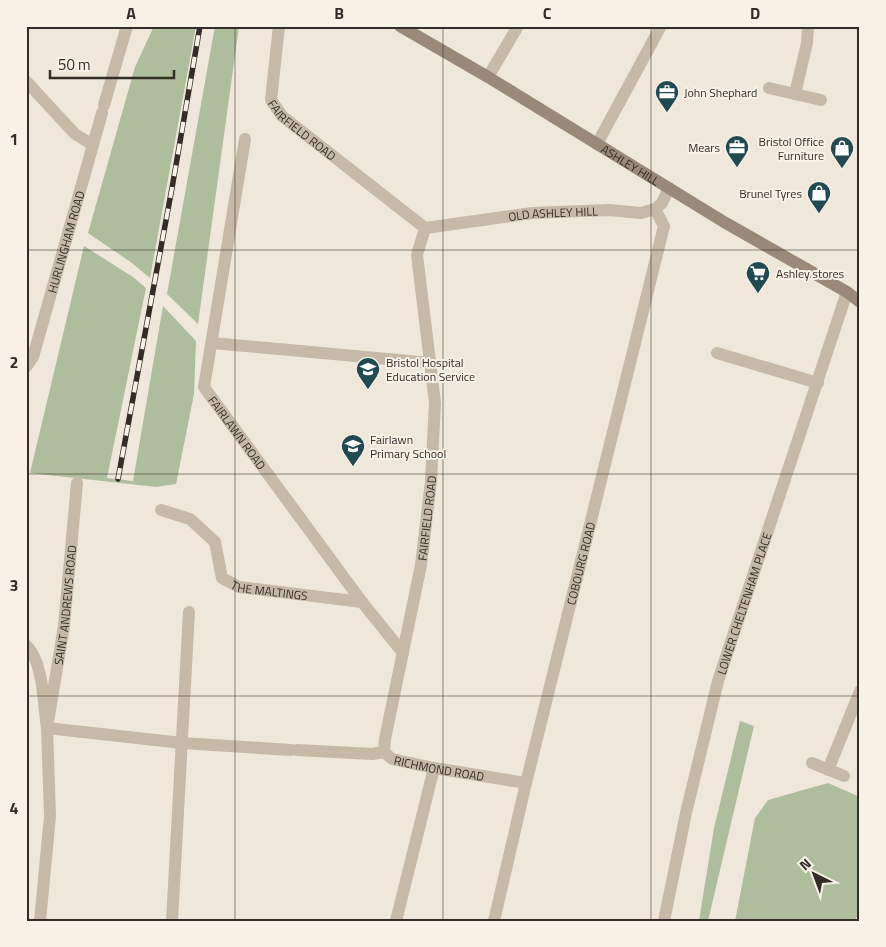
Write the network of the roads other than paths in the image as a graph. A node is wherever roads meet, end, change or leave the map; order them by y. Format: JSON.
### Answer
{"nodes":[{"id":1,"x":127,"y":26,"type":"edge"},
{"id":2,"x":280,"y":26,"type":"edge"},
{"id":3,"x":400,"y":26,"type":"edge"},
{"id":4,"x":518,"y":26,"type":"edge"},
{"id":5,"x":661,"y":26,"type":"edge"},
{"id":6,"x":808,"y":26,"type":"edge"},
{"id":7,"x":488,"y":77,"type":"junction"},
{"id":8,"x":26,"y":81,"type":"edge"},
{"id":9,"x":769,"y":88,"type":"dead end"},
{"id":10,"x":795,"y":94,"type":"junction"},
{"id":11,"x":821,"y":100,"type":"dead end"},
{"id":12,"x":245,"y":139,"type":"dead end"},
{"id":13,"x":597,"y":144,"type":"junction"},
{"id":14,"x":93,"y":145,"type":"junction"},
{"id":15,"x":669,"y":188,"type":"junction"},
{"id":16,"x":655,"y":209,"type":"junction"},
{"id":17,"x":425,"y":228,"type":"junction"},
{"id":18,"x":847,"y":292,"type":"junction"},
{"id":19,"x":860,"y":302,"type":"edge"},
{"id":20,"x":212,"y":343,"type":"junction"},
{"id":21,"x":717,"y":353,"type":"dead end"},
{"id":22,"x":431,"y":363,"type":"junction"},
{"id":23,"x":26,"y":368,"type":"edge"},
{"id":24,"x":818,"y":383,"type":"junction"},
{"id":25,"x":77,"y":483,"type":"dead end"},
{"id":26,"x":161,"y":510,"type":"dead end"},
{"id":27,"x":362,"y":602,"type":"junction"},
{"id":28,"x":189,"y":612,"type":"dead end"},
{"id":29,"x":26,"y":645,"type":"edge"},
{"id":30,"x":403,"y":653,"type":"junction"},
{"id":31,"x":860,"y":691,"type":"edge"},
{"id":32,"x":47,"y":728,"type":"junction"},
{"id":33,"x":182,"y":743,"type":"junction"},
{"id":34,"x":384,"y":752,"type":"junction"},
{"id":35,"x":812,"y":763,"type":"dead end"},
{"id":36,"x":434,"y":768,"type":"junction"},
{"id":37,"x":828,"y":770,"type":"junction"},
{"id":38,"x":844,"y":776,"type":"dead end"},
{"id":39,"x":526,"y":783,"type":"junction"},
{"id":40,"x":40,"y":921,"type":"edge"},
{"id":41,"x":172,"y":921,"type":"edge"},
{"id":42,"x":396,"y":921,"type":"edge"},
{"id":43,"x":494,"y":921,"type":"edge"},
{"id":44,"x":664,"y":921,"type":"edge"}],
"edges":[{"from":1,"to":14,"type":"street","name":"HURLINGHAM ROAD"},
{"from":2,"to":17,"type":"street","name":"FAIRFIELD ROAD"},
{"from":3,"to":7,"type":"main road","name":"ASHLEY HILL"},
{"from":4,"to":7,"type":"street"},
{"from":5,"to":13,"type":"street"},
{"from":6,"to":10,"type":"street"},
{"from":7,"to":13,"type":"main road","name":"ASHLEY HILL"},
{"from":8,"to":14,"type":"street"},
{"from":9,"to":10,"type":"street"},
{"from":10,"to":11,"type":"street"},
{"from":12,"to":20,"type":"street","name":"FAIRLAWN ROAD"},
{"from":13,"to":15,"type":"main road","name":"ASHLEY HILL"},
{"from":14,"to":23,"type":"street","name":"HURLINGHAM ROAD"},
{"from":15,"to":16,"type":"street"},
{"from":15,"to":18,"type":"main road","name":"ASHLEY HILL"},
{"from":16,"to":17,"type":"street","name":"OLD ASHLEY HILL"},
{"from":16,"to":39,"type":"street","name":"COBOURG ROAD"},
{"from":17,"to":22,"type":"street","name":"FAIRFIELD ROAD"},
{"from":18,"to":19,"type":"main road","name":"ASHLEY HILL"},
{"from":18,"to":24,"type":"street","name":"LOWER CHELTENHAM PLACE"},
{"from":20,"to":22,"type":"street"},
{"from":20,"to":27,"type":"street","name":"FAIRLAWN ROAD"},
{"from":21,"to":24,"type":"street"},
{"from":22,"to":30,"type":"street","name":"FAIRFIELD ROAD"},
{"from":24,"to":44,"type":"street","name":"LOWER CHELTENHAM PLACE"},
{"from":25,"to":32,"type":"street","name":"SAINT ANDREWS ROAD"},
{"from":26,"to":27,"type":"street","name":"THE MALTINGS"},
{"from":27,"to":30,"type":"street","name":"FAIRLAWN ROAD"},
{"from":28,"to":33,"type":"street"},
{"from":29,"to":32,"type":"street","name":"SAINT ANDREWS ROAD"},
{"from":30,"to":34,"type":"street","name":"FAIRFIELD ROAD"},
{"from":31,"to":37,"type":"street"},
{"from":32,"to":33,"type":"street","name":"RICHMOND ROAD"},
{"from":32,"to":40,"type":"street","name":"SAINT ANDREWS ROAD"},
{"from":33,"to":34,"type":"street","name":"RICHMOND ROAD"},
{"from":33,"to":41,"type":"street"},
{"from":34,"to":36,"type":"street","name":"RICHMOND ROAD"},
{"from":35,"to":37,"type":"street"},
{"from":36,"to":39,"type":"street","name":"RICHMOND ROAD"},
{"from":36,"to":42,"type":"street"},
{"from":37,"to":38,"type":"street"},
{"from":39,"to":43,"type":"street","name":"COBOURG ROAD"}]}
